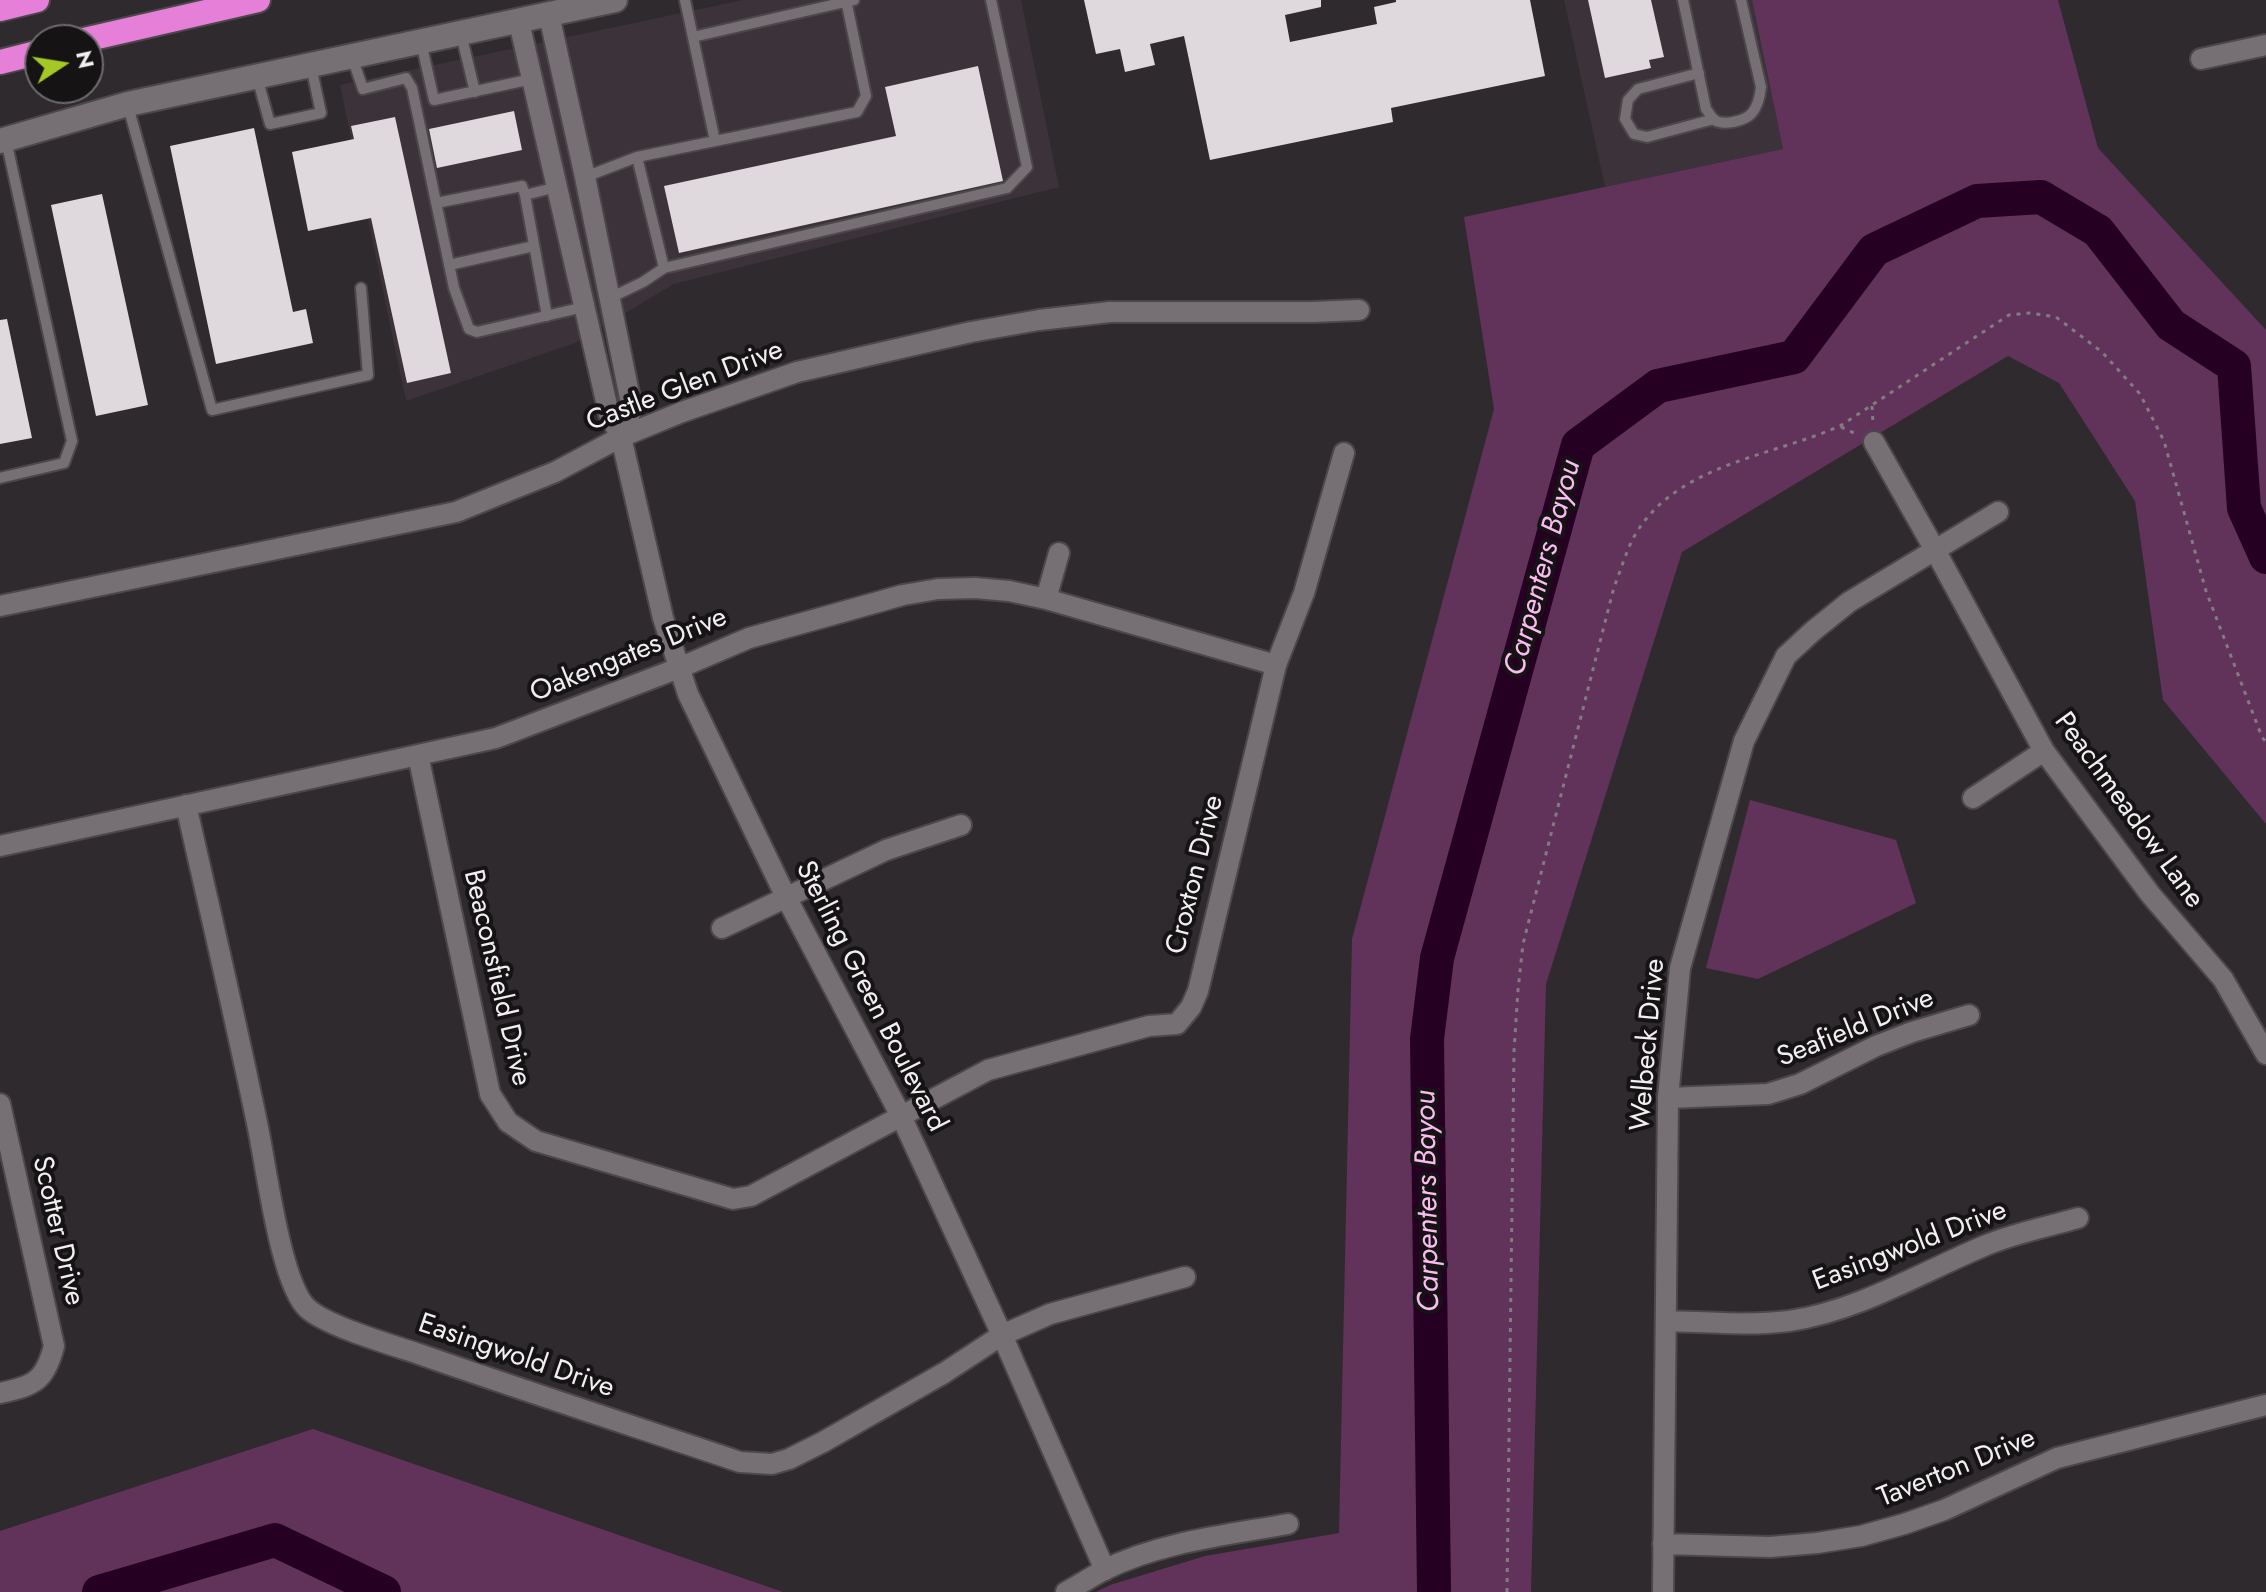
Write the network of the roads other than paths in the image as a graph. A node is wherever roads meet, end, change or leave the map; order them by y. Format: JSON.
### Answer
{"nodes":[{"id":1,"x":37,"y":0,"type":"edge"},
{"id":2,"x":258,"y":0,"type":"edge"},
{"id":3,"x":615,"y":0,"type":"edge"},
{"id":4,"x":685,"y":0,"type":"edge"},
{"id":5,"x":991,"y":0,"type":"edge"},
{"id":6,"x":1683,"y":0,"type":"edge"},
{"id":7,"x":1741,"y":0,"type":"edge"},
{"id":8,"x":848,"y":1,"type":"edge"},
{"id":9,"x":0,"y":9,"type":"edge"},
{"id":10,"x":549,"y":15,"type":"junction"},
{"id":11,"x":519,"y":22,"type":"junction"},
{"id":12,"x":461,"y":34,"type":"junction"},
{"id":13,"x":104,"y":35,"type":"edge"},
{"id":14,"x":693,"y":37,"type":"junction"},
{"id":15,"x":421,"y":42,"type":"junction"},
{"id":16,"x":2266,"y":45,"type":"edge"},
{"id":17,"x":24,"y":56,"type":"edge"},
{"id":18,"x":352,"y":57,"type":"junction"},
{"id":19,"x":2201,"y":59,"type":"dead end"},
{"id":20,"x":0,"y":62,"type":"edge"},
{"id":21,"x":311,"y":65,"type":"junction"},
{"id":22,"x":1699,"y":73,"type":"junction"},
{"id":23,"x":257,"y":77,"type":"junction"},
{"id":24,"x":532,"y":79,"type":"junction"},
{"id":25,"x":475,"y":92,"type":"junction"},
{"id":26,"x":128,"y":104,"type":"junction"},
{"id":27,"x":1714,"y":119,"type":"junction"},
{"id":28,"x":3,"y":140,"type":"edge"},
{"id":29,"x":715,"y":141,"type":"junction"},
{"id":30,"x":637,"y":157,"type":"junction"},
{"id":31,"x":585,"y":177,"type":"junction"},
{"id":32,"x":557,"y":187,"type":"junction"},
{"id":33,"x":525,"y":195,"type":"junction"},
{"id":34,"x":436,"y":203,"type":"junction"},
{"id":35,"x":534,"y":246,"type":"junction"},
{"id":36,"x":449,"y":265,"type":"junction"},
{"id":37,"x":664,"y":268,"type":"junction"},
{"id":38,"x":361,"y":288,"type":"dead end"},
{"id":39,"x":610,"y":298,"type":"junction"},
{"id":40,"x":584,"y":307,"type":"junction"},
{"id":41,"x":1359,"y":310,"type":"dead end"},
{"id":42,"x":547,"y":316,"type":"junction"},
{"id":43,"x":621,"y":437,"type":"junction"},
{"id":44,"x":1874,"y":442,"type":"dead end"},
{"id":45,"x":1344,"y":453,"type":"dead end"},
{"id":46,"x":0,"y":478,"type":"edge"},
{"id":47,"x":1998,"y":512,"type":"dead end"},
{"id":48,"x":1935,"y":550,"type":"junction"},
{"id":49,"x":1059,"y":553,"type":"dead end"},
{"id":50,"x":1046,"y":599,"type":"junction"},
{"id":51,"x":0,"y":606,"type":"edge"},
{"id":52,"x":1276,"y":665,"type":"junction"},
{"id":53,"x":679,"y":668,"type":"junction"},
{"id":54,"x":2044,"y":751,"type":"junction"},
{"id":55,"x":418,"y":755,"type":"junction"},
{"id":56,"x":1973,"y":798,"type":"dead end"},
{"id":57,"x":186,"y":805,"type":"junction"},
{"id":58,"x":961,"y":825,"type":"dead end"},
{"id":59,"x":0,"y":846,"type":"edge"},
{"id":60,"x":786,"y":897,"type":"junction"},
{"id":61,"x":722,"y":928,"type":"dead end"},
{"id":62,"x":1969,"y":1015,"type":"dead end"},
{"id":63,"x":2266,"y":1054,"type":"edge"},
{"id":64,"x":1668,"y":1098,"type":"junction"},
{"id":65,"x":0,"y":1104,"type":"edge"},
{"id":66,"x":901,"y":1116,"type":"junction"},
{"id":67,"x":2078,"y":1218,"type":"dead end"},
{"id":68,"x":1185,"y":1277,"type":"dead end"},
{"id":69,"x":1666,"y":1321,"type":"junction"},
{"id":70,"x":1002,"y":1335,"type":"junction"},
{"id":71,"x":0,"y":1393,"type":"edge"},
{"id":72,"x":2266,"y":1405,"type":"edge"},
{"id":73,"x":1288,"y":1524,"type":"dead end"},
{"id":74,"x":1663,"y":1544,"type":"junction"},
{"id":75,"x":1105,"y":1570,"type":"junction"},
{"id":76,"x":1066,"y":1592,"type":"edge"},
{"id":77,"x":1663,"y":1592,"type":"edge"}],
"edges":[{"from":1,"to":9,"type":"highway"},
{"from":2,"to":13,"type":"highway"},
{"from":3,"to":10,"type":"main road"},
{"from":4,"to":14,"type":"lane"},
{"from":5,"to":37,"type":"lane"},
{"from":6,"to":22,"type":"lane"},
{"from":7,"to":27,"type":"lane"},
{"from":8,"to":14,"type":"lane"},
{"from":8,"to":29,"type":"lane"},
{"from":10,"to":11,"type":"main road"},
{"from":10,"to":31,"type":"street","name":"Sterling Green Boulevard"},
{"from":11,"to":12,"type":"main road"},
{"from":11,"to":24,"type":"street","name":"Sterling Green Boulevard"},
{"from":12,"to":15,"type":"main road"},
{"from":12,"to":25,"type":"lane"},
{"from":14,"to":29,"type":"lane"},
{"from":15,"to":18,"type":"main road"},
{"from":15,"to":25,"type":"lane"},
{"from":16,"to":19,"type":"street"},
{"from":17,"to":20,"type":"highway"},
{"from":18,"to":21,"type":"main road"},
{"from":18,"to":34,"type":"lane"},
{"from":21,"to":23,"type":"main road"},
{"from":21,"to":23,"type":"lane"},
{"from":22,"to":27,"type":"lane"},
{"from":22,"to":27,"type":"lane"},
{"from":23,"to":26,"type":"main road"},
{"from":24,"to":25,"type":"lane"},
{"from":24,"to":32,"type":"street","name":"Sterling Green Boulevard"},
{"from":26,"to":28,"type":"main road"},
{"from":26,"to":38,"type":"lane"},
{"from":28,"to":46,"type":"lane"},
{"from":29,"to":30,"type":"lane"},
{"from":30,"to":31,"type":"lane"},
{"from":30,"to":37,"type":"lane"},
{"from":31,"to":39,"type":"street","name":"Sterling Green Boulevard"},
{"from":32,"to":33,"type":"lane"},
{"from":32,"to":40,"type":"street","name":"Sterling Green Boulevard"},
{"from":33,"to":34,"type":"lane"},
{"from":33,"to":35,"type":"lane"},
{"from":34,"to":36,"type":"lane"},
{"from":35,"to":36,"type":"lane"},
{"from":35,"to":42,"type":"lane"},
{"from":36,"to":42,"type":"lane"},
{"from":37,"to":39,"type":"lane"},
{"from":39,"to":40,"type":"street"},
{"from":39,"to":43,"type":"street","name":"Sterling Green Boulevard"},
{"from":40,"to":42,"type":"lane"},
{"from":40,"to":43,"type":"street","name":"Sterling Green Boulevard"},
{"from":41,"to":43,"type":"street","name":"Castle Glen Drive"},
{"from":43,"to":51,"type":"street","name":"Castle Glen Drive"},
{"from":43,"to":53,"type":"street","name":"Sterling Green Boulevard"},
{"from":44,"to":48,"type":"street","name":"Peachmeadow Lane"},
{"from":45,"to":52,"type":"street","name":"Croxton Drive"},
{"from":47,"to":48,"type":"street"},
{"from":48,"to":54,"type":"street","name":"Peachmeadow Lane"},
{"from":48,"to":64,"type":"street","name":"Welbeck Drive"},
{"from":49,"to":50,"type":"street"},
{"from":50,"to":52,"type":"street","name":"Oakengates Drive"},
{"from":50,"to":53,"type":"street","name":"Oakengates Drive"},
{"from":52,"to":66,"type":"street","name":"Croxton Drive"},
{"from":53,"to":55,"type":"street","name":"Oakengates Drive"},
{"from":53,"to":60,"type":"street","name":"Sterling Green Boulevard"},
{"from":54,"to":56,"type":"street"},
{"from":54,"to":63,"type":"street","name":"Peachmeadow Lane"},
{"from":55,"to":57,"type":"street","name":"Oakengates Drive"},
{"from":55,"to":66,"type":"street","name":"Beaconsfield Drive"},
{"from":57,"to":59,"type":"street","name":"Oakengates Drive"},
{"from":57,"to":70,"type":"street","name":"Easingwold Drive"},
{"from":58,"to":60,"type":"street"},
{"from":60,"to":61,"type":"street"},
{"from":60,"to":66,"type":"street","name":"Sterling Green Boulevard"},
{"from":62,"to":64,"type":"street","name":"Seafield Drive"},
{"from":64,"to":69,"type":"street","name":"Welbeck Drive"},
{"from":65,"to":71,"type":"street","name":"Scotter Drive"},
{"from":66,"to":70,"type":"street","name":"Sterling Green Boulevard"},
{"from":67,"to":69,"type":"street","name":"Easingwold Drive"},
{"from":68,"to":70,"type":"street","name":"Easingwold Drive"},
{"from":69,"to":74,"type":"street","name":"Welbeck Drive"},
{"from":70,"to":75,"type":"street","name":"Sterling Green Boulevard"},
{"from":72,"to":74,"type":"street","name":"Taverton Drive"},
{"from":73,"to":75,"type":"street"},
{"from":74,"to":77,"type":"street","name":"Welbeck Drive"},
{"from":75,"to":76,"type":"street"}]}
